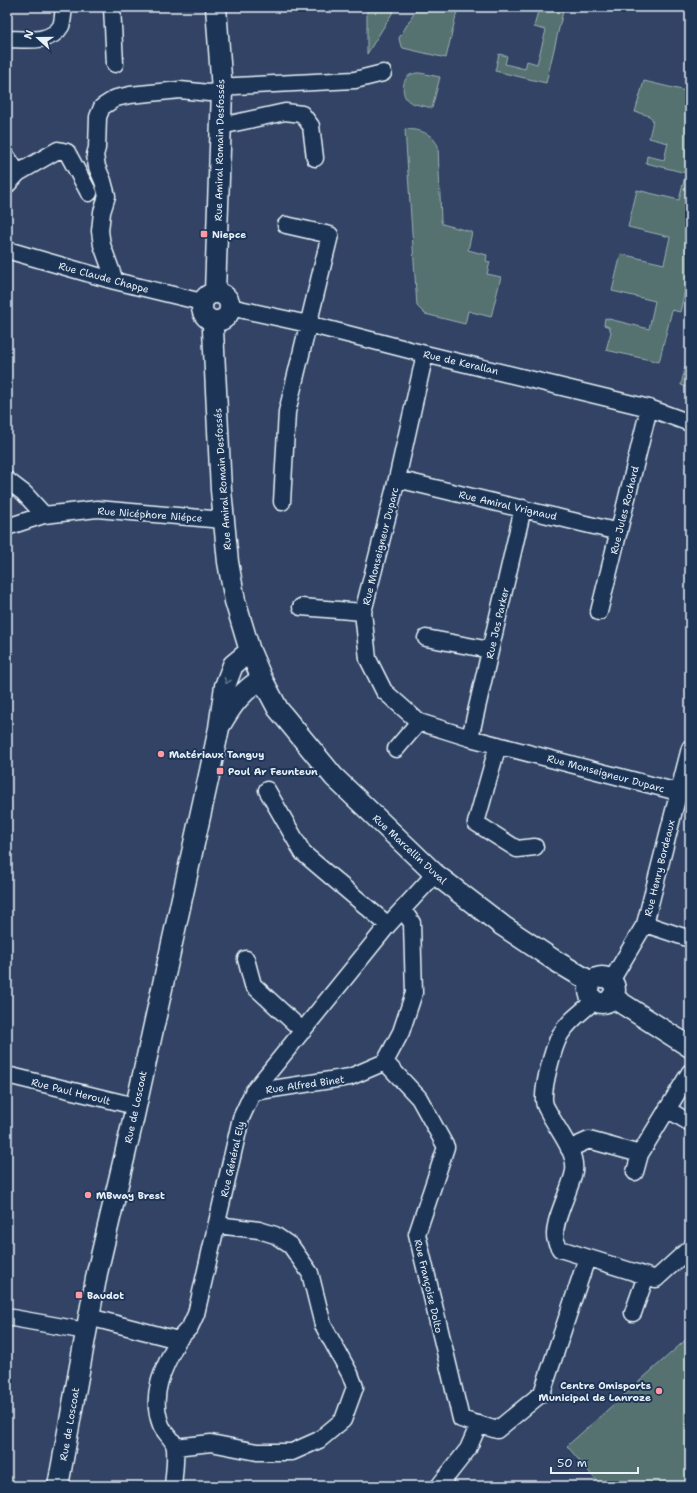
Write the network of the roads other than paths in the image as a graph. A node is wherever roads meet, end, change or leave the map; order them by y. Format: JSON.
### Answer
{"nodes":[{"id":1,"x":64,"y":7,"type":"edge"},
{"id":2,"x":112,"y":7,"type":"edge"},
{"id":3,"x":216,"y":7,"type":"edge"},
{"id":4,"x":7,"y":39,"type":"edge"},
{"id":5,"x":114,"y":64,"type":"dead end"},
{"id":6,"x":383,"y":73,"type":"dead end"},
{"id":7,"x":222,"y":90,"type":"junction"},
{"id":8,"x":220,"y":126,"type":"junction"},
{"id":9,"x":7,"y":157,"type":"edge"},
{"id":10,"x":315,"y":158,"type":"dead end"},
{"id":11,"x":18,"y":173,"type":"junction"},
{"id":12,"x":7,"y":185,"type":"edge"},
{"id":13,"x":90,"y":194,"type":"dead end"},
{"id":14,"x":286,"y":225,"type":"dead end"},
{"id":15,"x":7,"y":250,"type":"edge"},
{"id":16,"x":115,"y":281,"type":"junction"},
{"id":17,"x":209,"y":297,"type":"junction"},
{"id":18,"x":230,"y":307,"type":"junction"},
{"id":19,"x":214,"y":321,"type":"junction"},
{"id":20,"x":308,"y":324,"type":"junction"},
{"id":21,"x":426,"y":354,"type":"junction"},
{"id":22,"x":650,"y":408,"type":"junction"},
{"id":23,"x":690,"y":423,"type":"edge"},
{"id":24,"x":397,"y":479,"type":"junction"},
{"id":25,"x":7,"y":480,"type":"edge"},
{"id":26,"x":282,"y":502,"type":"dead end"},
{"id":27,"x":523,"y":508,"type":"junction"},
{"id":28,"x":44,"y":515,"type":"junction"},
{"id":29,"x":223,"y":520,"type":"junction"},
{"id":30,"x":7,"y":527,"type":"edge"},
{"id":31,"x":619,"y":532,"type":"junction"},
{"id":32,"x":301,"y":608,"type":"dead end"},
{"id":33,"x":363,"y":612,"type":"junction"},
{"id":34,"x":599,"y":612,"type":"dead end"},
{"id":35,"x":426,"y":638,"type":"dead end"},
{"id":36,"x":490,"y":650,"type":"junction"},
{"id":37,"x":250,"y":651,"type":"junction"},
{"id":38,"x":262,"y":679,"type":"junction"},
{"id":39,"x":419,"y":722,"type":"junction"},
{"id":40,"x":219,"y":728,"type":"junction"},
{"id":41,"x":470,"y":738,"type":"junction"},
{"id":42,"x":498,"y":745,"type":"junction"},
{"id":43,"x":690,"y":748,"type":"edge"},
{"id":44,"x":396,"y":749,"type":"dead end"},
{"id":45,"x":267,"y":790,"type":"dead end"},
{"id":46,"x":678,"y":792,"type":"junction"},
{"id":47,"x":535,"y":846,"type":"dead end"},
{"id":48,"x":435,"y":874,"type":"junction"},
{"id":49,"x":403,"y":910,"type":"junction"},
{"id":50,"x":645,"y":924,"type":"junction"},
{"id":51,"x":388,"y":925,"type":"junction"},
{"id":52,"x":690,"y":939,"type":"edge"},
{"id":53,"x":246,"y":959,"type":"dead end"},
{"id":54,"x":602,"y":990,"type":"junction"},
{"id":55,"x":303,"y":1031,"type":"junction"},
{"id":56,"x":690,"y":1047,"type":"edge"},
{"id":57,"x":385,"y":1062,"type":"junction"},
{"id":58,"x":690,"y":1072,"type":"edge"},
{"id":59,"x":7,"y":1075,"type":"edge"},
{"id":60,"x":253,"y":1092,"type":"junction"},
{"id":61,"x":135,"y":1106,"type":"junction"},
{"id":62,"x":667,"y":1109,"type":"junction"},
{"id":63,"x":690,"y":1123,"type":"edge"},
{"id":64,"x":569,"y":1149,"type":"junction"},
{"id":65,"x":640,"y":1154,"type":"junction"},
{"id":66,"x":635,"y":1172,"type":"dead end"},
{"id":67,"x":217,"y":1225,"type":"junction"},
{"id":68,"x":690,"y":1248,"type":"edge"},
{"id":69,"x":587,"y":1258,"type":"junction"},
{"id":70,"x":646,"y":1276,"type":"junction"},
{"id":71,"x":633,"y":1314,"type":"dead end"},
{"id":72,"x":7,"y":1317,"type":"edge"},
{"id":73,"x":88,"y":1324,"type":"junction"},
{"id":74,"x":178,"y":1340,"type":"junction"},
{"id":75,"x":479,"y":1424,"type":"junction"},
{"id":76,"x":175,"y":1447,"type":"junction"},
{"id":77,"x":58,"y":1486,"type":"edge"},
{"id":78,"x":173,"y":1486,"type":"edge"},
{"id":79,"x":439,"y":1486,"type":"edge"}],
"edges":[{"from":1,"to":4,"type":"street"},
{"from":2,"to":5,"type":"street"},
{"from":3,"to":7,"type":"main road","name":"Rue Amiral Romain Desfossés"},
{"from":6,"to":7,"type":"street"},
{"from":7,"to":8,"type":"main road","name":"Rue Amiral Romain Desfossés"},
{"from":7,"to":16,"type":"street"},
{"from":8,"to":10,"type":"street"},
{"from":8,"to":17,"type":"main road","name":"Rue Amiral Romain Desfossés"},
{"from":9,"to":11,"type":"street"},
{"from":11,"to":12,"type":"street"},
{"from":11,"to":13,"type":"street"},
{"from":14,"to":20,"type":"street"},
{"from":15,"to":16,"type":"street","name":"Rue Claude Chappe"},
{"from":16,"to":17,"type":"street","name":"Rue Claude Chappe"},
{"from":17,"to":18,"type":"main road"},
{"from":17,"to":19,"type":"main road","name":"Rue Amiral Romain Desfossés"},
{"from":18,"to":19,"type":"main road"},
{"from":18,"to":20,"type":"street","name":"Rue de Kerallan"},
{"from":19,"to":29,"type":"main road","name":"Rue Amiral Romain Desfossés"},
{"from":20,"to":21,"type":"street","name":"Rue de Kerallan"},
{"from":20,"to":26,"type":"street"},
{"from":21,"to":22,"type":"street","name":"Rue de Kerallan"},
{"from":21,"to":24,"type":"street","name":"Rue Monseigneur Duparc"},
{"from":22,"to":23,"type":"street","name":"Rue de Kerallan"},
{"from":22,"to":31,"type":"street","name":"Rue Jules Rochard"},
{"from":24,"to":27,"type":"street","name":"Rue Amiral Vrignaud"},
{"from":24,"to":33,"type":"street","name":"Rue Monseigneur Duparc"},
{"from":25,"to":28,"type":"street"},
{"from":27,"to":31,"type":"street","name":"Rue Amiral Vrignaud"},
{"from":27,"to":36,"type":"street","name":"Rue Jos Parker"},
{"from":28,"to":29,"type":"street","name":"Rue Nicéphore Niépce"},
{"from":28,"to":30,"type":"street","name":"Rue Nicéphore Niépce"},
{"from":29,"to":37,"type":"main road","name":"Rue Amiral Romain Desfossés"},
{"from":31,"to":34,"type":"street","name":"Rue Jules Rochard"},
{"from":32,"to":33,"type":"street"},
{"from":33,"to":39,"type":"street","name":"Rue Monseigneur Duparc"},
{"from":35,"to":36,"type":"street"},
{"from":36,"to":41,"type":"street","name":"Rue Jos Parker"},
{"from":37,"to":38,"type":"main road","name":"Rue Amiral Romain Desfossés"},
{"from":37,"to":40,"type":"main road","name":"Rue de Loscoat","one_way":true},
{"from":38,"to":40,"type":"main road","name":"Rue de Loscoat"},
{"from":38,"to":48,"type":"main road","name":"Rue Marcellin Duval"},
{"from":39,"to":41,"type":"street","name":"Rue Monseigneur Duparc"},
{"from":39,"to":44,"type":"street"},
{"from":40,"to":61,"type":"main road","name":"Rue de Loscoat"},
{"from":41,"to":42,"type":"street","name":"Rue Monseigneur Duparc"},
{"from":42,"to":46,"type":"street","name":"Rue Monseigneur Duparc"},
{"from":42,"to":47,"type":"street"},
{"from":43,"to":46,"type":"street","name":"Rue Henry Bordeaux"},
{"from":45,"to":51,"type":"street"},
{"from":46,"to":50,"type":"street","name":"Rue Henry Bordeaux"},
{"from":48,"to":49,"type":"street","name":"Rue Général Ely"},
{"from":48,"to":54,"type":"main road","name":"Rue Marcellin Duval"},
{"from":49,"to":51,"type":"street","name":"Rue Général Ely"},
{"from":49,"to":57,"type":"street"},
{"from":50,"to":52,"type":"street"},
{"from":50,"to":54,"type":"street","name":"Rue Henry Bordeaux"},
{"from":51,"to":55,"type":"street","name":"Rue Général Ely"},
{"from":53,"to":55,"type":"street"},
{"from":54,"to":56,"type":"main road","name":"Rue Marcellin Duval"},
{"from":54,"to":64,"type":"street","name":"Rue Henry Bordeaux"},
{"from":55,"to":60,"type":"street","name":"Rue Général Ely"},
{"from":57,"to":60,"type":"street","name":"Rue Alfred Binet"},
{"from":57,"to":75,"type":"street","name":"Rue Françoise Dolto"},
{"from":58,"to":62,"type":"street"},
{"from":59,"to":61,"type":"street","name":"Rue Paul Heroult"},
{"from":60,"to":67,"type":"street","name":"Rue Général Ely"},
{"from":61,"to":73,"type":"main road","name":"Rue de Loscoat"},
{"from":62,"to":63,"type":"street"},
{"from":62,"to":65,"type":"street"},
{"from":64,"to":65,"type":"street"},
{"from":64,"to":69,"type":"street","name":"Rue Henry Bordeaux"},
{"from":65,"to":66,"type":"street"},
{"from":67,"to":74,"type":"street","name":"Rue Général Ely"},
{"from":67,"to":76,"type":"street"},
{"from":68,"to":70,"type":"street"},
{"from":69,"to":70,"type":"street","name":"Rue Henry Bordeaux"},
{"from":69,"to":75,"type":"street","name":"Rue Françoise Dolto"},
{"from":70,"to":71,"type":"street"},
{"from":72,"to":73,"type":"street"},
{"from":73,"to":74,"type":"street"},
{"from":73,"to":77,"type":"main road","name":"Rue de Loscoat"},
{"from":74,"to":76,"type":"street","name":"Rue Général Ely"},
{"from":75,"to":79,"type":"street"},
{"from":76,"to":78,"type":"street"}]}
